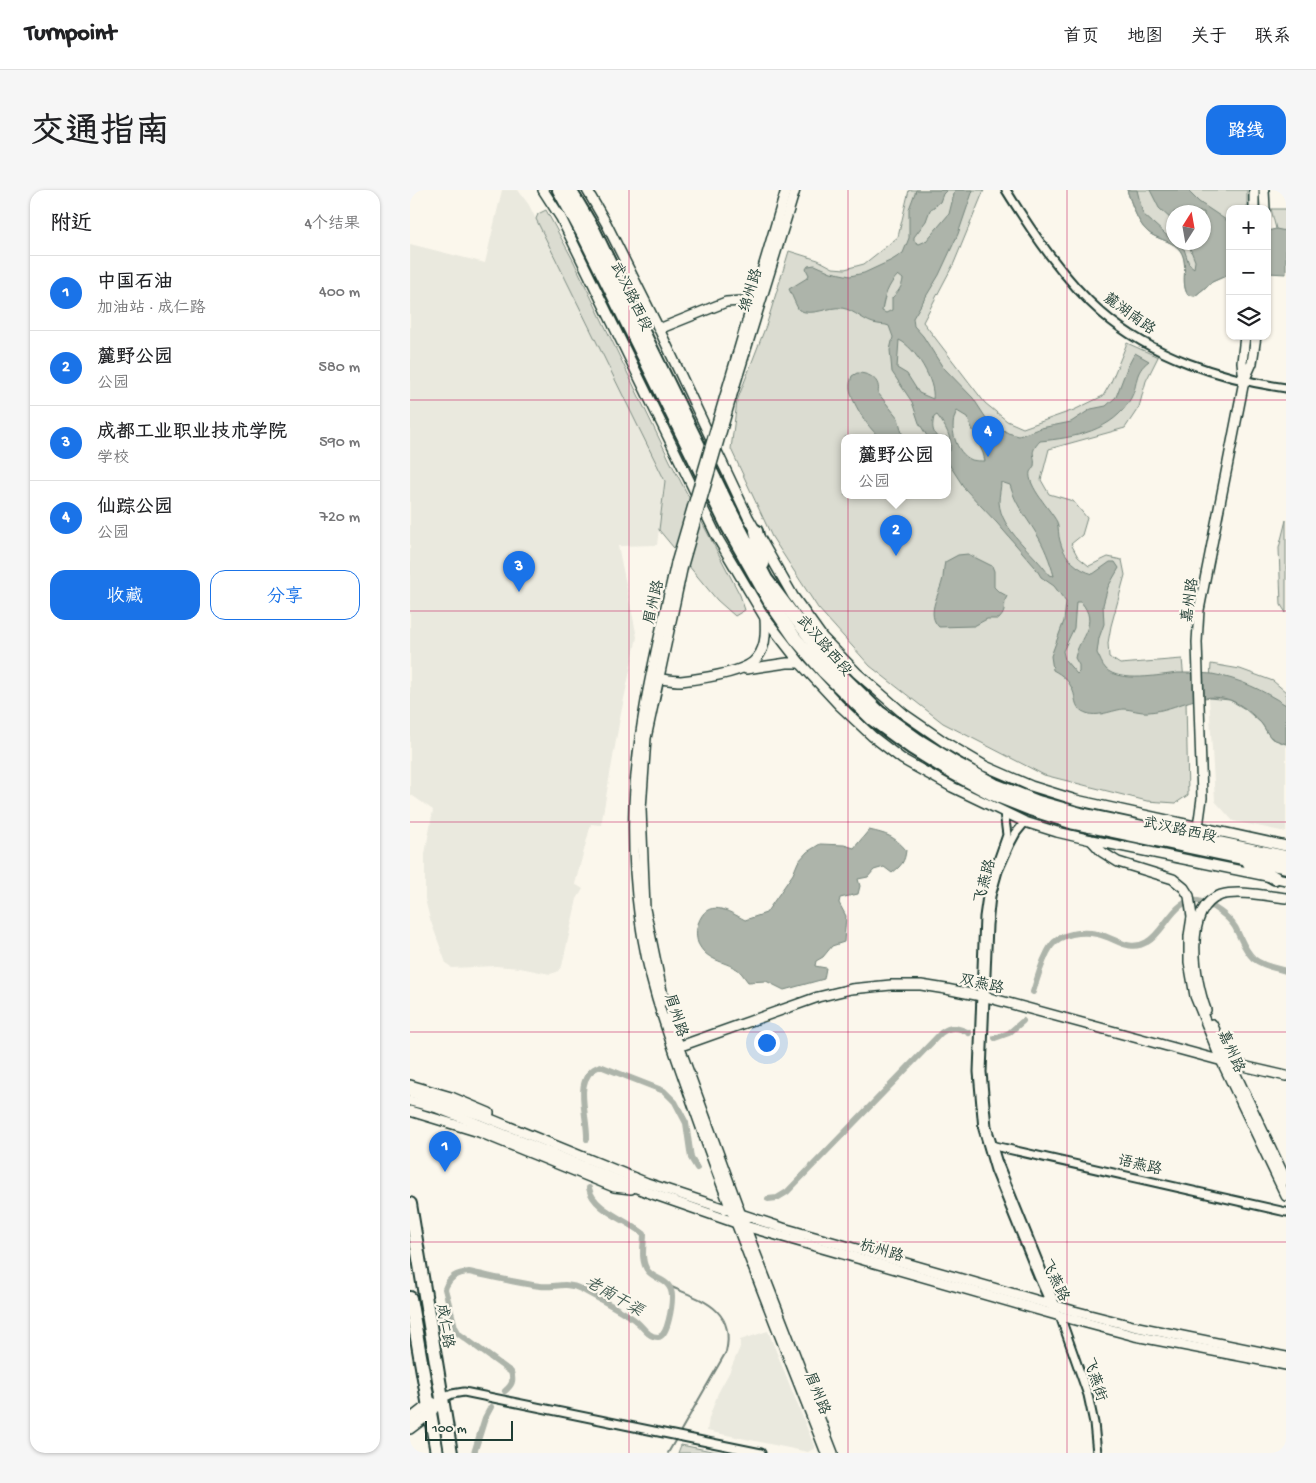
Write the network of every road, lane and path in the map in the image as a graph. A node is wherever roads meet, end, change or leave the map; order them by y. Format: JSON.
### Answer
{"nodes":[{"id":1,"x":543,"y":190,"type":"edge"},
{"id":2,"x":559,"y":190,"type":"edge"},
{"id":3,"x":570,"y":190,"type":"edge"},
{"id":4,"x":587,"y":190,"type":"edge"},
{"id":5,"x":786,"y":190,"type":"edge"},
{"id":6,"x":795,"y":190,"type":"edge"},
{"id":7,"x":1006,"y":190,"type":"edge"},
{"id":8,"x":1254,"y":190,"type":"edge"},
{"id":9,"x":1264,"y":190,"type":"edge"},
{"id":10,"x":1254,"y":205,"type":"edge"},
{"id":11,"x":1265,"y":205,"type":"edge"},
{"id":12,"x":755,"y":304,"type":"junction"},
{"id":13,"x":659,"y":329,"type":"junction"},
{"id":14,"x":1244,"y":340,"type":"edge"},
{"id":15,"x":1255,"y":340,"type":"edge"},
{"id":16,"x":1244,"y":381,"type":"junction"},
{"id":17,"x":1286,"y":388,"type":"edge"},
{"id":18,"x":756,"y":531,"type":"junction"},
{"id":19,"x":680,"y":564,"type":"joint"},
{"id":20,"x":766,"y":579,"type":"junction"},
{"id":21,"x":765,"y":618,"type":"junction"},
{"id":22,"x":800,"y":663,"type":"junction"},
{"id":23,"x":741,"y":670,"type":"junction"},
{"id":24,"x":655,"y":678,"type":"junction"},
{"id":25,"x":1004,"y":812,"type":"junction"},
{"id":26,"x":1025,"y":822,"type":"junction"},
{"id":27,"x":1198,"y":827,"type":"junction"},
{"id":28,"x":1091,"y":840,"type":"junction"},
{"id":29,"x":1286,"y":846,"type":"edge"},
{"id":30,"x":1286,"y":857,"type":"edge"},
{"id":31,"x":1240,"y":858,"type":"junction"},
{"id":32,"x":1286,"y":867,"type":"edge"},
{"id":33,"x":1281,"y":879,"type":"edge"},
{"id":34,"x":1286,"y":898,"type":"edge"},
{"id":35,"x":983,"y":997,"type":"junction"},
{"id":36,"x":677,"y":1048,"type":"junction"},
{"id":37,"x":1220,"y":1060,"type":"junction"},
{"id":38,"x":1230,"y":1063,"type":"junction"},
{"id":39,"x":1286,"y":1076,"type":"edge"},
{"id":40,"x":410,"y":1085,"type":"edge"},
{"id":41,"x":410,"y":1092,"type":"edge"},
{"id":42,"x":410,"y":1101,"type":"edge"},
{"id":43,"x":410,"y":1111,"type":"edge"},
{"id":44,"x":482,"y":1121,"type":"junction"},
{"id":45,"x":990,"y":1145,"type":"junction"},
{"id":46,"x":1286,"y":1180,"type":"edge"},
{"id":47,"x":647,"y":1187,"type":"junction"},
{"id":48,"x":1286,"y":1196,"type":"edge"},
{"id":49,"x":410,"y":1204,"type":"edge"},
{"id":50,"x":730,"y":1210,"type":"junction"},
{"id":51,"x":1286,"y":1212,"type":"edge"},
{"id":52,"x":742,"y":1214,"type":"junction"},
{"id":53,"x":735,"y":1222,"type":"junction"},
{"id":54,"x":745,"y":1226,"type":"junction"},
{"id":55,"x":410,"y":1298,"type":"edge"},
{"id":56,"x":1055,"y":1309,"type":"junction"},
{"id":57,"x":1286,"y":1357,"type":"edge"},
{"id":58,"x":1286,"y":1365,"type":"edge"},
{"id":59,"x":441,"y":1398,"type":"junction"},
{"id":60,"x":429,"y":1409,"type":"junction"},
{"id":61,"x":410,"y":1419,"type":"edge"},
{"id":62,"x":410,"y":1429,"type":"edge"},
{"id":63,"x":437,"y":1453,"type":"edge"},
{"id":64,"x":451,"y":1453,"type":"edge"},
{"id":65,"x":761,"y":1453,"type":"edge"},
{"id":66,"x":826,"y":1453,"type":"edge"},
{"id":67,"x":833,"y":1453,"type":"edge"},
{"id":68,"x":1097,"y":1453,"type":"edge"}],
"edges":[{"from":1,"to":21,"type":"main road"},
{"from":2,"to":31,"type":"highway","name":"武汉路西段"},
{"from":3,"to":20,"type":"highway","name":"武汉路西段"},
{"from":4,"to":13,"type":"main road"},
{"from":5,"to":12,"type":"main road","name":"绵州路"},
{"from":6,"to":12,"type":"main road","name":"绵州路"},
{"from":7,"to":16,"type":"street","name":"麓湖南路"},
{"from":8,"to":10,"type":"main road"},
{"from":9,"to":11,"type":"main road"},
{"from":12,"to":13,"type":"main road"},
{"from":12,"to":19,"type":"main road","name":"绵州路","bridge":true},
{"from":13,"to":18,"type":"main road"},
{"from":14,"to":16,"type":"main road","name":"嘉州路"},
{"from":15,"to":16,"type":"main road","name":"嘉州路"},
{"from":16,"to":17,"type":"street","name":"麓湖南路"},
{"from":16,"to":27,"type":"main road","name":"嘉州路"},
{"from":18,"to":20,"type":"highway"},
{"from":18,"to":27,"type":"main road"},
{"from":19,"to":24,"type":"main road","name":"眉州路"},
{"from":20,"to":30,"type":"highway","name":"武汉路西段"},
{"from":21,"to":22,"type":"main road"},
{"from":21,"to":23,"type":"main road"},
{"from":22,"to":23,"type":"main road"},
{"from":22,"to":25,"type":"main road"},
{"from":23,"to":24,"type":"main road"},
{"from":24,"to":36,"type":"main road","name":"眉州路"},
{"from":25,"to":26,"type":"main road"},
{"from":25,"to":35,"type":"street","name":"飞燕路"},
{"from":26,"to":28,"type":"main road"},
{"from":26,"to":35,"type":"street","name":"飞燕路"},
{"from":27,"to":29,"type":"main road"},
{"from":28,"to":33,"type":"main road"},
{"from":28,"to":37,"type":"main road","name":"嘉州路"},
{"from":31,"to":32,"type":"highway","name":"武汉路西段"},
{"from":31,"to":33,"type":"highway"},
{"from":34,"to":38,"type":"main road"},
{"from":35,"to":36,"type":"main road","name":"双燕路"},
{"from":35,"to":37,"type":"main road","name":"双燕路"},
{"from":35,"to":45,"type":"street","name":"飞燕路"},
{"from":36,"to":50,"type":"main road","name":"眉州路"},
{"from":36,"to":52,"type":"main road"},
{"from":37,"to":38,"type":"main road","name":"双燕路"},
{"from":37,"to":48,"type":"main road","name":"嘉州路"},
{"from":38,"to":39,"type":"main road","name":"双燕路"},
{"from":38,"to":46,"type":"main road"},
{"from":40,"to":47,"type":"main road"},
{"from":41,"to":44,"type":"main road"},
{"from":42,"to":44,"type":"main road"},
{"from":43,"to":47,"type":"main road"},
{"from":44,"to":47,"type":"main road","name":"杭州路"},
{"from":45,"to":51,"type":"street","name":"语燕路"},
{"from":45,"to":56,"type":"street","name":"飞燕路"},
{"from":47,"to":50,"type":"main road","name":"杭州路"},
{"from":47,"to":53,"type":"main road","name":"杭州路"},
{"from":49,"to":59,"type":"highway","name":"成仁路"},
{"from":50,"to":52,"type":"main road","name":"杭州路"},
{"from":50,"to":53,"type":"main road","name":"眉州路"},
{"from":52,"to":54,"type":"main road"},
{"from":52,"to":56,"type":"main road","name":"杭州路"},
{"from":53,"to":54,"type":"main road","name":"杭州路"},
{"from":53,"to":66,"type":"main road","name":"眉州路"},
{"from":54,"to":56,"type":"main road","name":"杭州路"},
{"from":54,"to":67,"type":"main road"},
{"from":55,"to":60,"type":"highway","name":"成仁路"},
{"from":56,"to":57,"type":"main road","name":"杭州路"},
{"from":56,"to":58,"type":"main road","name":"杭州路"},
{"from":56,"to":68,"type":"street","name":"飞燕街"},
{"from":59,"to":60,"type":"main road"},
{"from":59,"to":64,"type":"highway","name":"成仁路"},
{"from":59,"to":65,"type":"street"},
{"from":60,"to":61,"type":"main road"},
{"from":60,"to":62,"type":"main road"},
{"from":60,"to":63,"type":"highway","name":"成仁路"}]}
